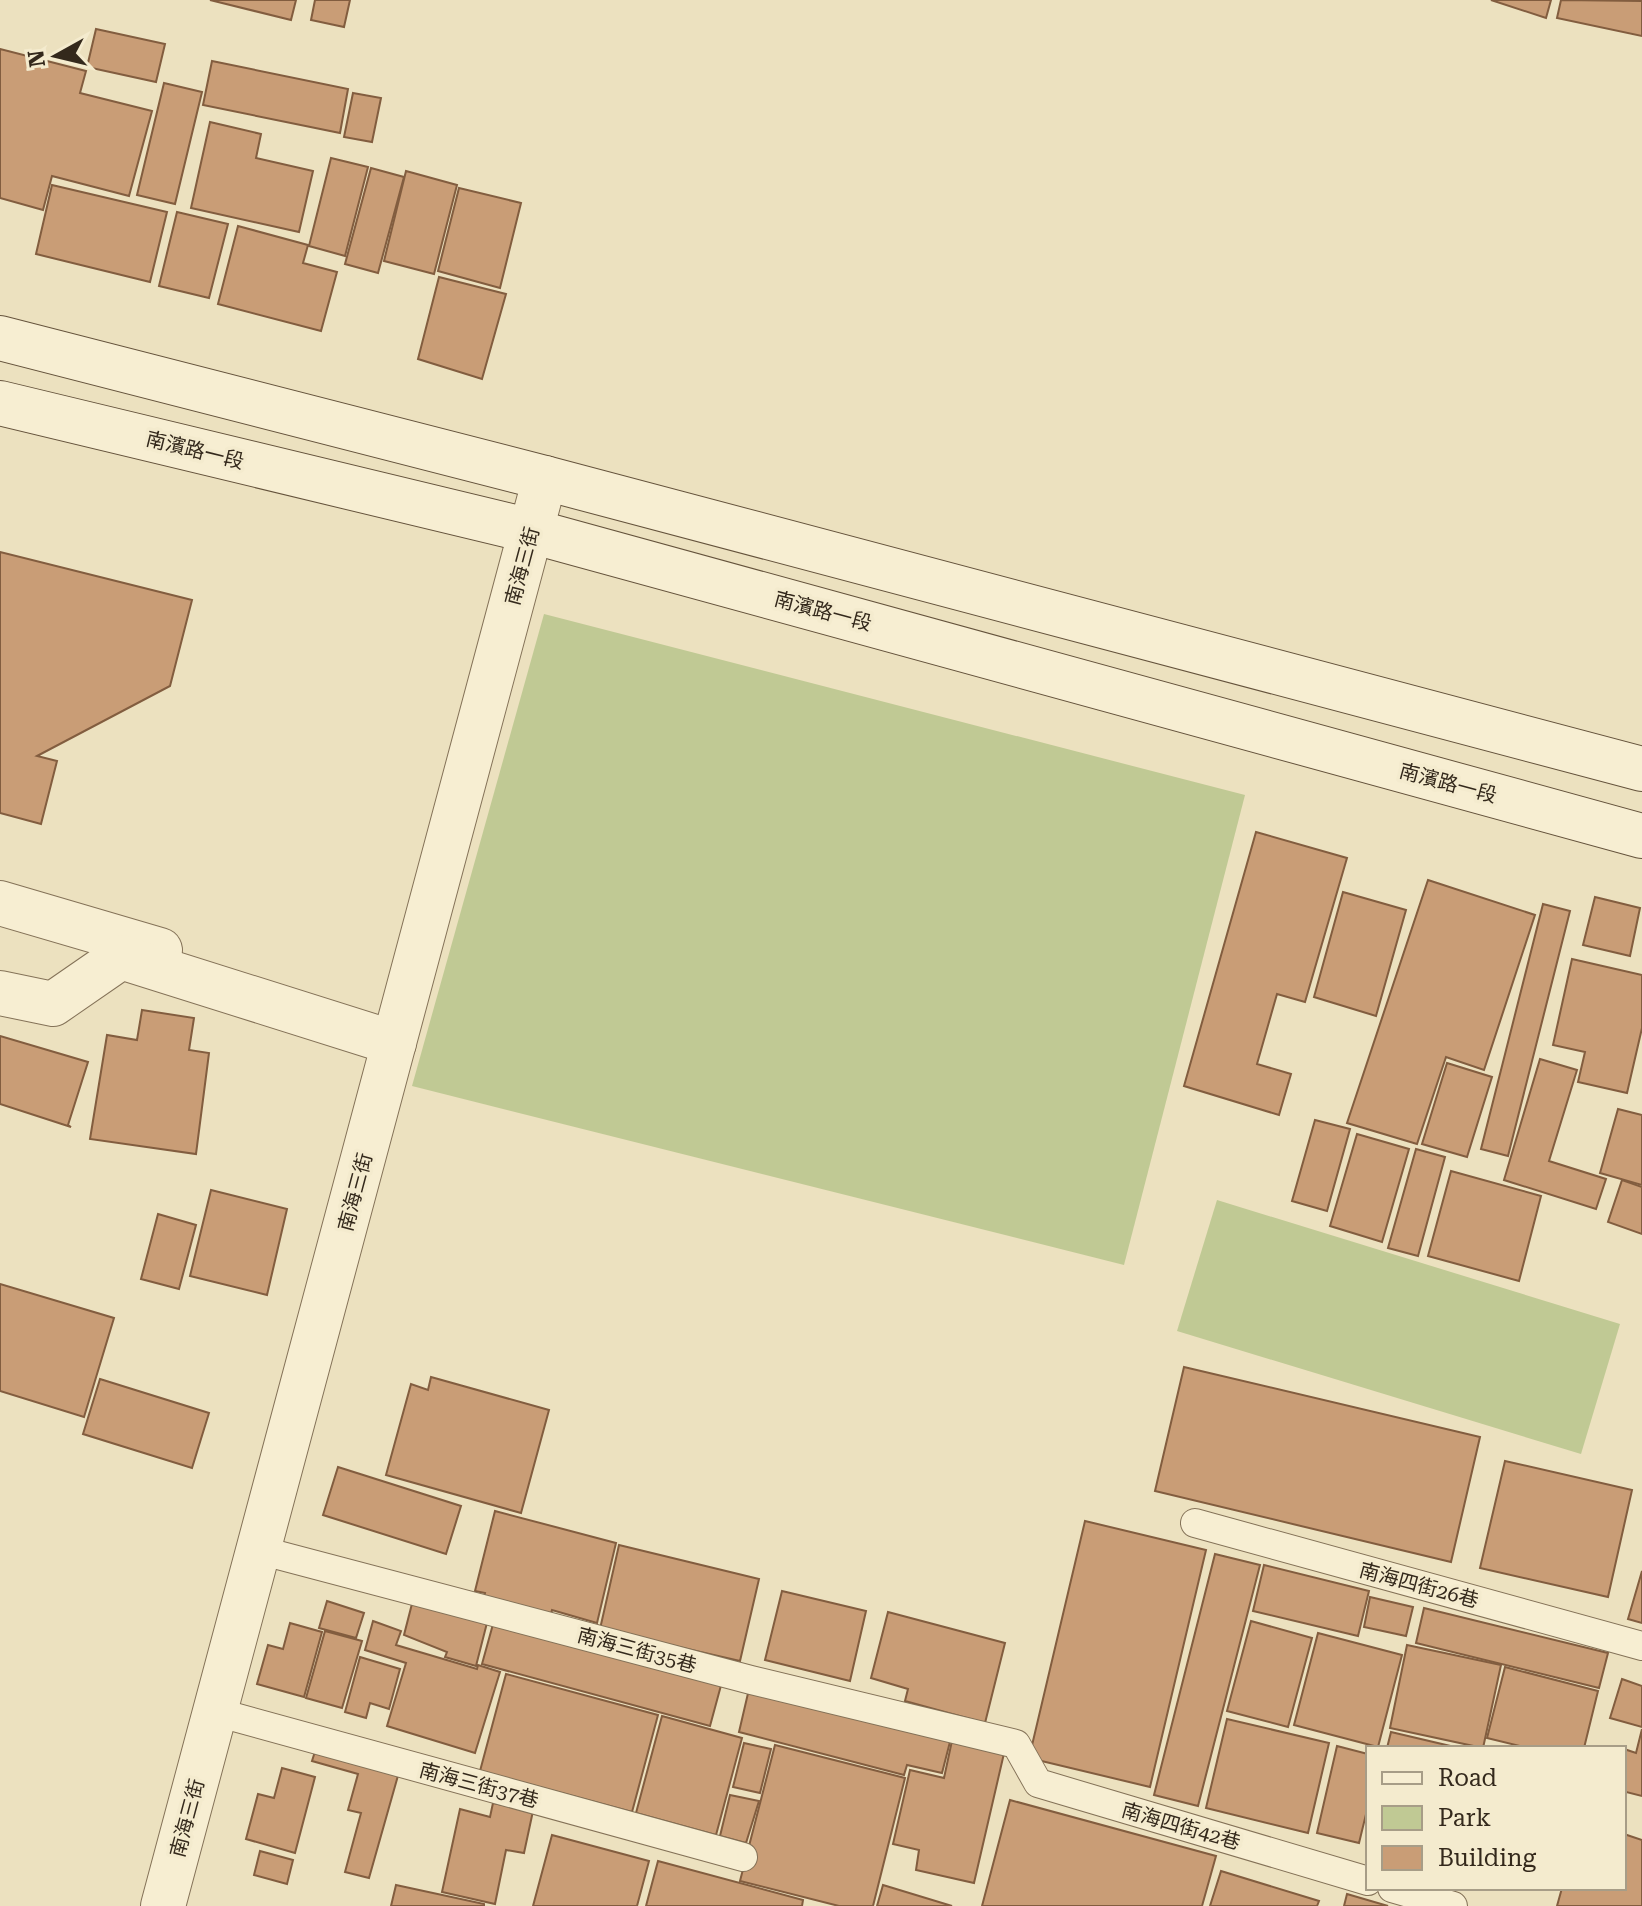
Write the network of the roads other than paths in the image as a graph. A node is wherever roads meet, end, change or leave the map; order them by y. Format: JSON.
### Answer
{"nodes":[{"id":1,"x":0,"y":338,"type":"edge"},
{"id":2,"x":0,"y":403,"type":"edge"},
{"id":3,"x":545,"y":478,"type":"junction"},
{"id":4,"x":531,"y":531,"type":"junction"},
{"id":5,"x":1642,"y":769,"type":"edge"},
{"id":6,"x":1642,"y":836,"type":"edge"},
{"id":7,"x":0,"y":903,"type":"edge"},
{"id":8,"x":0,"y":993,"type":"edge"},
{"id":9,"x":397,"y":1032,"type":"junction"},
{"id":10,"x":1195,"y":1523,"type":"dead end"},
{"id":11,"x":259,"y":1550,"type":"junction"},
{"id":12,"x":1642,"y":1646,"type":"edge"},
{"id":13,"x":216,"y":1712,"type":"junction"},
{"id":14,"x":1016,"y":1744,"type":"joint"},
{"id":15,"x":743,"y":1857,"type":"dead end"},
{"id":16,"x":1366,"y":1880,"type":"edge"},
{"id":17,"x":1399,"y":1890,"type":"edge"},
{"id":18,"x":163,"y":1906,"type":"edge"},
{"id":19,"x":1453,"y":1906,"type":"edge"}],
"edges":[{"from":1,"to":3,"type":"main road"},
{"from":2,"to":4,"type":"main road","name":"南濱路一段"},
{"from":3,"to":4,"type":"main road","name":"南海三街"},
{"from":3,"to":5,"type":"main road"},
{"from":4,"to":6,"type":"main road","name":"南濱路一段"},
{"from":4,"to":9,"type":"main road","name":"南海三街"},
{"from":7,"to":9,"type":"main road"},
{"from":8,"to":9,"type":"main road"},
{"from":9,"to":11,"type":"main road","name":"南海三街"},
{"from":10,"to":12,"type":"lane","name":"南海四街26巷"},
{"from":11,"to":13,"type":"main road","name":"南海三街"},
{"from":11,"to":14,"type":"lane","name":"南海三街35巷"},
{"from":13,"to":15,"type":"lane","name":"南海三街37巷"},
{"from":13,"to":18,"type":"main road","name":"南海三街"},
{"from":14,"to":16,"type":"lane","name":"南海四街42巷"},
{"from":17,"to":19,"type":"lane"}]}
